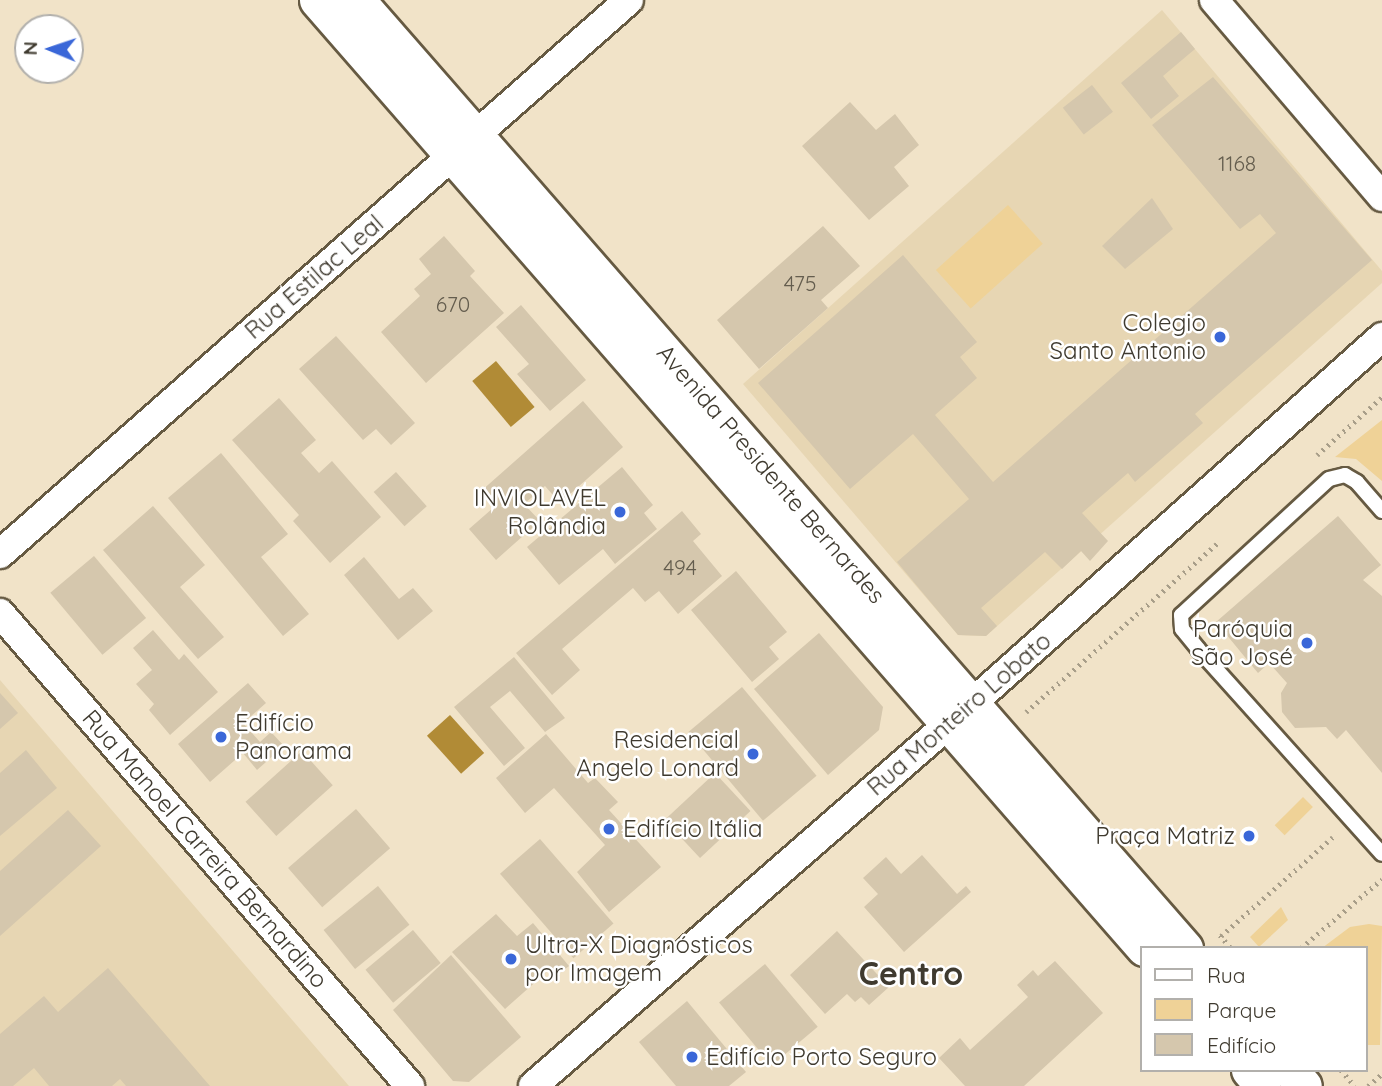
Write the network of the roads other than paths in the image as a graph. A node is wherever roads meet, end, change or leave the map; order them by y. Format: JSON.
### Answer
{"nodes":[{"id":1,"x":317,"y":0,"type":"edge"},
{"id":2,"x":357,"y":0,"type":"edge"},
{"id":3,"x":629,"y":0,"type":"edge"},
{"id":4,"x":1214,"y":0,"type":"edge"},
{"id":5,"x":463,"y":145,"type":"junction"},
{"id":6,"x":1382,"y":197,"type":"edge"},
{"id":7,"x":1382,"y":337,"type":"edge"},
{"id":8,"x":1382,"y":511,"type":"edge"},
{"id":9,"x":0,"y":554,"type":"edge"},
{"id":10,"x":0,"y":613,"type":"edge"},
{"id":11,"x":962,"y":713,"type":"junction"},
{"id":12,"x":1079,"y":848,"type":"junction"},
{"id":13,"x":1382,"y":854,"type":"edge"},
{"id":14,"x":1143,"y":946,"type":"edge"},
{"id":15,"x":1183,"y":946,"type":"edge"},
{"id":16,"x":1251,"y":1072,"type":"edge"},
{"id":17,"x":1292,"y":1072,"type":"edge"},
{"id":18,"x":410,"y":1086,"type":"edge"},
{"id":19,"x":533,"y":1086,"type":"edge"},
{"id":20,"x":1263,"y":1086,"type":"edge"},
{"id":21,"x":1304,"y":1086,"type":"edge"}],
"edges":[{"from":1,"to":5,"type":"street","name":"Avenida Presidente Bernardes"},
{"from":2,"to":5,"type":"street","name":"Avenida Presidente Bernardes"},
{"from":3,"to":5,"type":"street","name":"Rua Estilac Leal"},
{"from":4,"to":6,"type":"street"},
{"from":5,"to":9,"type":"street","name":"Rua Estilac Leal"},
{"from":5,"to":11,"type":"street","name":"Avenida Presidente Bernardes"},
{"from":7,"to":11,"type":"street","name":"Rua Monteiro Lobato"},
{"from":8,"to":13,"type":"lane"},
{"from":10,"to":18,"type":"street","name":"Rua Manoel Carreira Bernardino"},
{"from":11,"to":12,"type":"street","name":"Avenida Presidente Bernardes"},
{"from":11,"to":19,"type":"street","name":"Rua Monteiro Lobato"},
{"from":12,"to":14,"type":"street"},
{"from":12,"to":15,"type":"street"},
{"from":16,"to":20,"type":"street"},
{"from":17,"to":21,"type":"street"}]}
